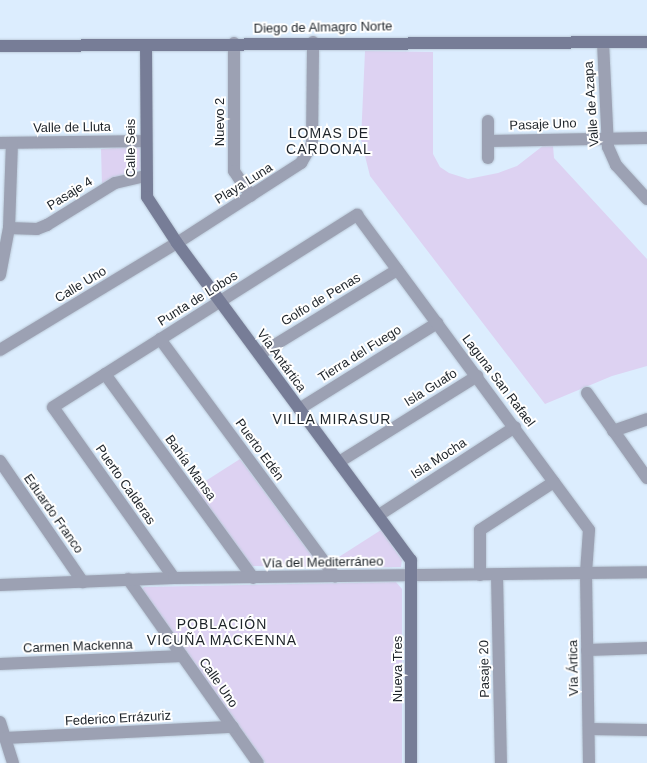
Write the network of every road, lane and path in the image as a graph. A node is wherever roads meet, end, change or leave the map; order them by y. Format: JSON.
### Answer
{"nodes":[{"id":1,"x":313,"y":42,"type":"junction"},
{"id":2,"x":603,"y":42,"type":"junction"},
{"id":3,"x":647,"y":42,"type":"edge"},
{"id":4,"x":234,"y":43,"type":"junction"},
{"id":5,"x":146,"y":45,"type":"junction"},
{"id":6,"x":0,"y":46,"type":"edge"},
{"id":7,"x":488,"y":121,"type":"dead end"},
{"id":8,"x":606,"y":138,"type":"junction"},
{"id":9,"x":647,"y":138,"type":"edge"},
{"id":10,"x":145,"y":141,"type":"junction"},
{"id":11,"x":488,"y":141,"type":"junction"},
{"id":12,"x":6,"y":143,"type":"edge"},
{"id":13,"x":488,"y":158,"type":"dead end"},
{"id":14,"x":144,"y":176,"type":"junction"},
{"id":15,"x":251,"y":196,"type":"junction"},
{"id":16,"x":647,"y":199,"type":"edge"},
{"id":17,"x":357,"y":215,"type":"joint"},
{"id":18,"x":9,"y":228,"type":"junction"},
{"id":19,"x":177,"y":243,"type":"junction"},
{"id":20,"x":397,"y":270,"type":"junction"},
{"id":21,"x":0,"y":275,"type":"edge"},
{"id":22,"x":221,"y":301,"type":"junction"},
{"id":23,"x":437,"y":323,"type":"junction"},
{"id":24,"x":160,"y":339,"type":"junction"},
{"id":25,"x":0,"y":350,"type":"edge"},
{"id":26,"x":260,"y":354,"type":"junction"},
{"id":27,"x":105,"y":374,"type":"junction"},
{"id":28,"x":477,"y":376,"type":"junction"},
{"id":29,"x":587,"y":393,"type":"dead end"},
{"id":30,"x":53,"y":407,"type":"joint"},
{"id":31,"x":299,"y":409,"type":"junction"},
{"id":32,"x":647,"y":419,"type":"edge"},
{"id":33,"x":515,"y":427,"type":"junction"},
{"id":34,"x":613,"y":430,"type":"junction"},
{"id":35,"x":0,"y":461,"type":"edge"},
{"id":36,"x":339,"y":462,"type":"junction"},
{"id":37,"x":647,"y":478,"type":"edge"},
{"id":38,"x":554,"y":482,"type":"junction"},
{"id":39,"x":379,"y":515,"type":"junction"},
{"id":40,"x":647,"y":572,"type":"edge"},
{"id":41,"x":586,"y":573,"type":"junction"},
{"id":42,"x":412,"y":575,"type":"junction"},
{"id":43,"x":480,"y":575,"type":"junction"},
{"id":44,"x":497,"y":575,"type":"junction"},
{"id":45,"x":335,"y":576,"type":"junction"},
{"id":46,"x":174,"y":578,"type":"junction"},
{"id":47,"x":253,"y":578,"type":"junction"},
{"id":48,"x":128,"y":579,"type":"junction"},
{"id":49,"x":83,"y":582,"type":"junction"},
{"id":50,"x":0,"y":584,"type":"edge"},
{"id":51,"x":647,"y":648,"type":"edge"},
{"id":52,"x":587,"y":650,"type":"junction"},
{"id":53,"x":182,"y":656,"type":"junction"},
{"id":54,"x":0,"y":664,"type":"edge"},
{"id":55,"x":0,"y":722,"type":"edge"},
{"id":56,"x":233,"y":727,"type":"junction"},
{"id":57,"x":589,"y":729,"type":"junction"},
{"id":58,"x":647,"y":730,"type":"edge"},
{"id":59,"x":5,"y":738,"type":"junction"},
{"id":60,"x":13,"y":763,"type":"edge"},
{"id":61,"x":258,"y":763,"type":"edge"},
{"id":62,"x":412,"y":763,"type":"edge"},
{"id":63,"x":500,"y":763,"type":"edge"},
{"id":64,"x":589,"y":763,"type":"edge"}],
"edges":[{"from":1,"to":2,"type":"street","name":"Diego de Almagro Norte"},
{"from":1,"to":4,"type":"street","name":"Diego de Almagro Norte"},
{"from":1,"to":15,"type":"street","name":"Playa Luna"},
{"from":2,"to":3,"type":"street","name":"Diego de Almagro Norte"},
{"from":2,"to":8,"type":"street","name":"Valle de Azapa"},
{"from":4,"to":5,"type":"street","name":"Diego de Almagro Norte"},
{"from":4,"to":15,"type":"street","name":"Nuevo 2"},
{"from":5,"to":6,"type":"street","name":"Diego de Almagro Norte"},
{"from":5,"to":10,"type":"street","name":"Calle Seis"},
{"from":7,"to":11,"type":"street"},
{"from":8,"to":9,"type":"street","name":"Pasaje Uno"},
{"from":8,"to":11,"type":"street","name":"Pasaje Uno"},
{"from":8,"to":16,"type":"street","name":"Valle de Azapa"},
{"from":10,"to":12,"type":"street","name":"Valle de Lluta"},
{"from":10,"to":14,"type":"street","name":"Calle Seis"},
{"from":11,"to":13,"type":"street"},
{"from":12,"to":18,"type":"street"},
{"from":14,"to":18,"type":"street","name":"Pasaje 4"},
{"from":14,"to":19,"type":"street","name":"Calle Seis"},
{"from":15,"to":19,"type":"street","name":"Playa Luna"},
{"from":17,"to":20,"type":"street","name":"Laguna San Rafael"},
{"from":17,"to":22,"type":"street","name":"Punta de Lobos"},
{"from":18,"to":21,"type":"street"},
{"from":19,"to":22,"type":"street","name":"Vía Antártica"},
{"from":19,"to":25,"type":"street","name":"Calle Uno"},
{"from":20,"to":23,"type":"street","name":"Laguna San Rafael"},
{"from":20,"to":26,"type":"street","name":"Golfo de Penas"},
{"from":22,"to":24,"type":"street","name":"Punta de Lobos"},
{"from":22,"to":26,"type":"street","name":"Vía Antártica"},
{"from":23,"to":28,"type":"street","name":"Laguna San Rafael"},
{"from":23,"to":31,"type":"street","name":"Tierra del Fuego"},
{"from":24,"to":27,"type":"street","name":"Punta de Lobos"},
{"from":24,"to":45,"type":"street","name":"Puerto Edén"},
{"from":26,"to":31,"type":"street","name":"Vía Antártica"},
{"from":27,"to":30,"type":"street","name":"Punta de Lobos"},
{"from":27,"to":47,"type":"street","name":"Bahía Mansa"},
{"from":28,"to":33,"type":"street","name":"Laguna San Rafael"},
{"from":28,"to":36,"type":"street","name":"Isla Guafo"},
{"from":29,"to":34,"type":"street"},
{"from":30,"to":46,"type":"street","name":"Puerto Calderas"},
{"from":31,"to":36,"type":"street","name":"Vía Antártica"},
{"from":32,"to":34,"type":"street"},
{"from":33,"to":38,"type":"street","name":"Laguna San Rafael"},
{"from":33,"to":39,"type":"street","name":"Isla Mocha"},
{"from":34,"to":37,"type":"street"},
{"from":35,"to":49,"type":"street","name":"Eduardo Franco"},
{"from":36,"to":39,"type":"street","name":"Vía Antártica"},
{"from":38,"to":41,"type":"street","name":"Laguna San Rafael"},
{"from":38,"to":43,"type":"street"},
{"from":39,"to":42,"type":"street","name":"Vía Antártica"},
{"from":40,"to":41,"type":"street","name":"Vía del Mediterráneo"},
{"from":41,"to":44,"type":"street","name":"Vía del Mediterráneo"},
{"from":41,"to":52,"type":"street","name":"Vía Ártica"},
{"from":42,"to":43,"type":"street","name":"Vía del Mediterráneo"},
{"from":42,"to":45,"type":"street","name":"Vía del Mediterráneo"},
{"from":42,"to":62,"type":"street","name":"Nueva Tres"},
{"from":43,"to":44,"type":"street","name":"Vía del Mediterráneo"},
{"from":44,"to":63,"type":"street","name":"Pasaje 20"},
{"from":45,"to":47,"type":"street","name":"Vía del Mediterráneo"},
{"from":46,"to":47,"type":"street","name":"Vía del Mediterráneo"},
{"from":46,"to":48,"type":"street","name":"Vía del Mediterráneo"},
{"from":48,"to":49,"type":"street","name":"Vía del Mediterráneo"},
{"from":48,"to":53,"type":"street","name":"Calle Uno"},
{"from":49,"to":50,"type":"street","name":"Vía del Mediterráneo"},
{"from":51,"to":52,"type":"street"},
{"from":52,"to":57,"type":"street","name":"Vía Ártica"},
{"from":53,"to":54,"type":"street","name":"Carmen Mackenna"},
{"from":53,"to":56,"type":"street","name":"Calle Uno"},
{"from":55,"to":59,"type":"street"},
{"from":56,"to":59,"type":"street","name":"Federico Errázuriz"},
{"from":56,"to":61,"type":"street","name":"Calle Uno"},
{"from":57,"to":58,"type":"street"},
{"from":57,"to":64,"type":"street","name":"Vía Ártica"},
{"from":59,"to":60,"type":"street"}]}
